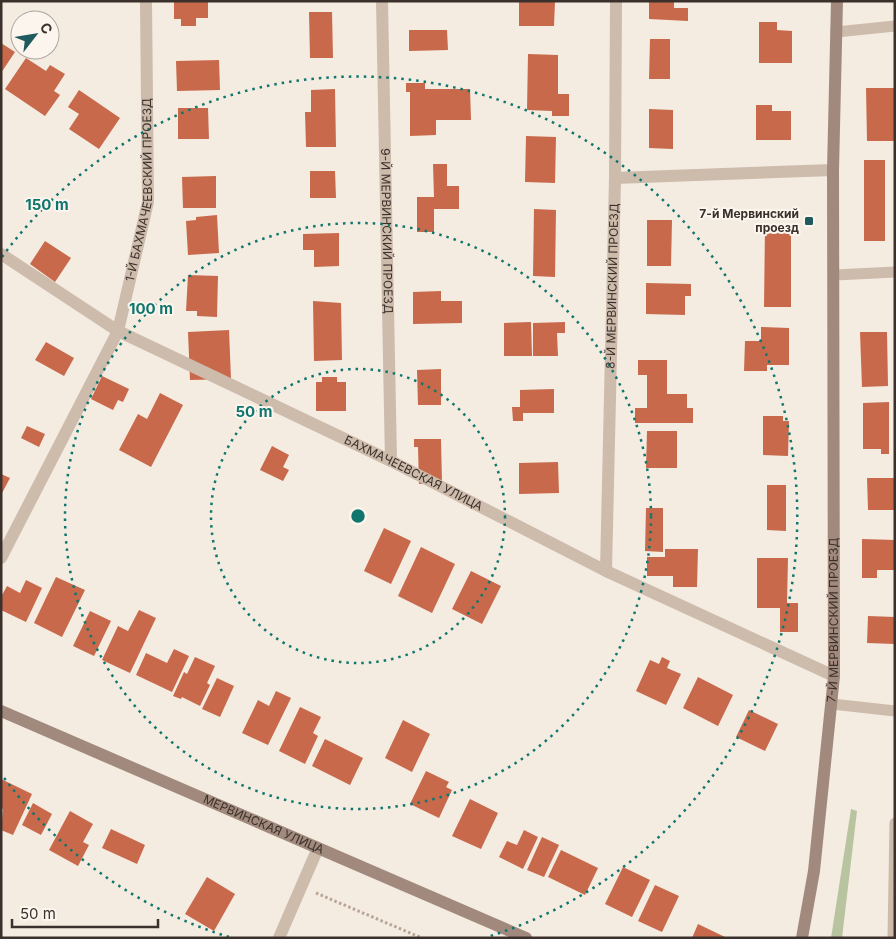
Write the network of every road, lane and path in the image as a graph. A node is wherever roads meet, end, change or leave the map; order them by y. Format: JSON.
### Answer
{"nodes":[{"id":1,"x":146,"y":1,"type":"edge"},
{"id":2,"x":382,"y":1,"type":"edge"},
{"id":3,"x":616,"y":1,"type":"edge"},
{"id":4,"x":837,"y":1,"type":"edge"},
{"id":5,"x":895,"y":26,"type":"edge"},
{"id":6,"x":836,"y":32,"type":"junction"},
{"id":7,"x":833,"y":170,"type":"junction"},
{"id":8,"x":615,"y":178,"type":"junction"},
{"id":9,"x":1,"y":254,"type":"edge"},
{"id":10,"x":895,"y":272,"type":"edge"},
{"id":11,"x":835,"y":275,"type":"junction"},
{"id":12,"x":118,"y":331,"type":"junction"},
{"id":13,"x":390,"y":461,"type":"junction"},
{"id":14,"x":1,"y":558,"type":"edge"},
{"id":15,"x":606,"y":571,"type":"junction"},
{"id":16,"x":834,"y":676,"type":"junction"},
{"id":17,"x":832,"y":704,"type":"junction"},
{"id":18,"x":895,"y":711,"type":"edge"},
{"id":19,"x":2,"y":712,"type":"edge"},
{"id":20,"x":895,"y":823,"type":"edge"},
{"id":21,"x":318,"y":848,"type":"junction"},
{"id":22,"x":302,"y":887,"type":"junction"},
{"id":23,"x":279,"y":938,"type":"edge"},
{"id":24,"x":422,"y":938,"type":"edge"},
{"id":25,"x":526,"y":938,"type":"edge"},
{"id":26,"x":802,"y":938,"type":"edge"},
{"id":27,"x":893,"y":938,"type":"edge"}],
"edges":[{"from":1,"to":12,"type":"street","name":"1-Й БАХМАЧЕЕВСКИЙ ПРОЕЗД"},
{"from":2,"to":13,"type":"street","name":"9-Й МЕРВИНСКИЙ ПРОЕЗД"},
{"from":3,"to":8,"type":"street","name":"8-Й МЕРВИНСКИЙ ПРОЕЗД"},
{"from":4,"to":6,"type":"street","name":"7-Й МЕРВИНСКИЙ ПРОЕЗД"},
{"from":5,"to":6,"type":"lane"},
{"from":6,"to":7,"type":"street","name":"7-Й МЕРВИНСКИЙ ПРОЕЗД"},
{"from":7,"to":8,"type":"street"},
{"from":7,"to":11,"type":"street","name":"7-Й МЕРВИНСКИЙ ПРОЕЗД"},
{"from":8,"to":15,"type":"street","name":"8-Й МЕРВИНСКИЙ ПРОЕЗД"},
{"from":9,"to":12,"type":"street","name":"БАХМАЧЕЕВСКАЯ УЛИЦА"},
{"from":10,"to":11,"type":"lane"},
{"from":11,"to":16,"type":"street","name":"7-Й МЕРВИНСКИЙ ПРОЕЗД"},
{"from":12,"to":13,"type":"street","name":"БАХМАЧЕЕВСКАЯ УЛИЦА"},
{"from":12,"to":14,"type":"street","name":"1-Й БАХМАЧЕЕВСКИЙ ПРОЕЗД"},
{"from":13,"to":15,"type":"street","name":"БАХМАЧЕЕВСКАЯ УЛИЦА"},
{"from":15,"to":16,"type":"street","name":"БАХМАЧЕЕВСКАЯ УЛИЦА"},
{"from":16,"to":17,"type":"street","name":"7-Й МЕРВИНСКИЙ ПРОЕЗД"},
{"from":17,"to":18,"type":"lane"},
{"from":17,"to":26,"type":"street","name":"7-Й МЕРВИНСКИЙ ПРОЕЗД"},
{"from":19,"to":21,"type":"street","name":"МЕРВИНСКАЯ УЛИЦА"},
{"from":20,"to":27,"type":"lane"},
{"from":21,"to":22,"type":"street"},
{"from":21,"to":25,"type":"street","name":"МЕРВИНСКАЯ УЛИЦА"},
{"from":22,"to":23,"type":"street"},
{"from":22,"to":24,"type":"path"}]}
